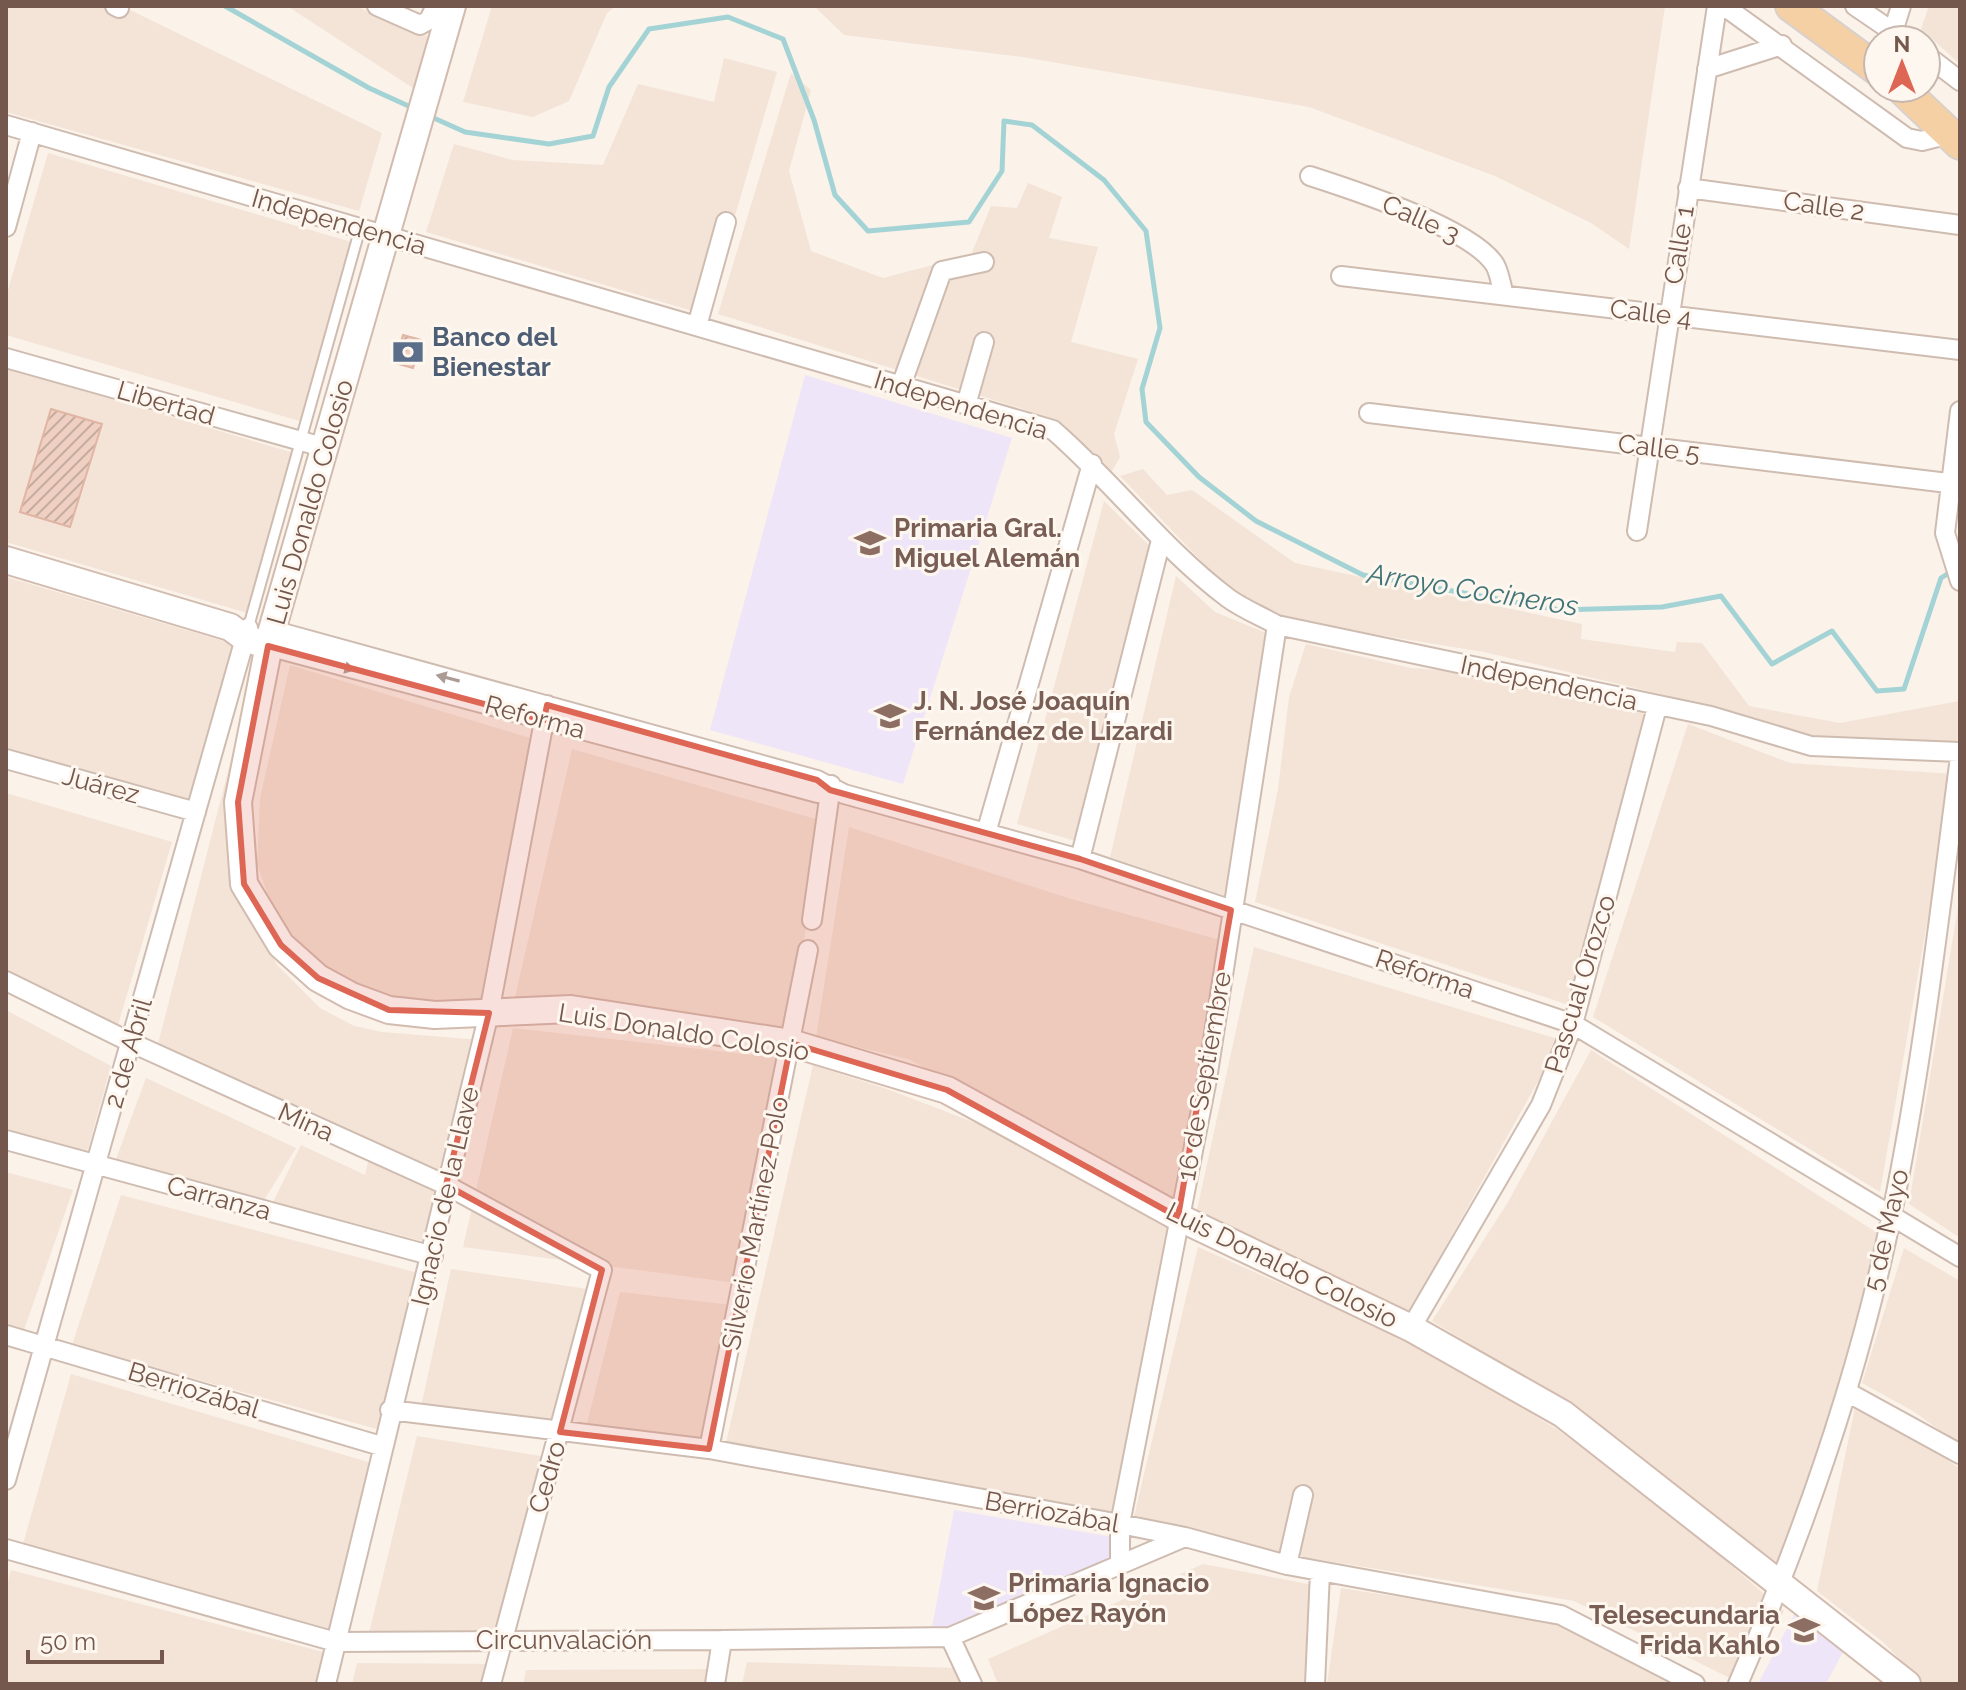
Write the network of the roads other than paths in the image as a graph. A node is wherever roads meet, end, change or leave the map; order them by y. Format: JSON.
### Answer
{"nodes":[{"id":1,"x":377,"y":6,"type":"edge"},
{"id":2,"x":436,"y":6,"type":"edge"},
{"id":3,"x":452,"y":6,"type":"edge"},
{"id":4,"x":1717,"y":6,"type":"edge"},
{"id":5,"x":1724,"y":6,"type":"edge"},
{"id":6,"x":1791,"y":6,"type":"edge"},
{"id":7,"x":1855,"y":6,"type":"edge"},
{"id":8,"x":1881,"y":24,"type":"edge"},
{"id":9,"x":1782,"y":45,"type":"junction"},
{"id":10,"x":1862,"y":58,"type":"edge"},
{"id":11,"x":1942,"y":67,"type":"edge"},
{"id":12,"x":1707,"y":69,"type":"junction"},
{"id":13,"x":1960,"y":81,"type":"edge"},
{"id":14,"x":1918,"y":104,"type":"edge"},
{"id":15,"x":6,"y":125,"type":"edge"},
{"id":16,"x":32,"y":132,"type":"junction"},
{"id":17,"x":1954,"y":139,"type":"edge"},
{"id":18,"x":1310,"y":176,"type":"dead end"},
{"id":19,"x":1688,"y":188,"type":"junction"},
{"id":20,"x":726,"y":222,"type":"dead end"},
{"id":21,"x":1960,"y":225,"type":"edge"},
{"id":22,"x":6,"y":227,"type":"edge"},
{"id":23,"x":360,"y":229,"type":"junction"},
{"id":24,"x":388,"y":237,"type":"junction"},
{"id":25,"x":984,"y":262,"type":"dead end"},
{"id":26,"x":1341,"y":276,"type":"dead end"},
{"id":27,"x":1504,"y":295,"type":"junction"},
{"id":28,"x":1668,"y":315,"type":"junction"},
{"id":29,"x":697,"y":326,"type":"junction"},
{"id":30,"x":984,"y":342,"type":"dead end"},
{"id":31,"x":1960,"y":350,"type":"edge"},
{"id":32,"x":6,"y":358,"type":"edge"},
{"id":33,"x":901,"y":386,"type":"junction"},
{"id":34,"x":966,"y":405,"type":"junction"},
{"id":35,"x":1960,"y":411,"type":"edge"},
{"id":36,"x":1369,"y":413,"type":"dead end"},
{"id":37,"x":299,"y":440,"type":"junction"},
{"id":38,"x":1648,"y":447,"type":"junction"},
{"id":39,"x":326,"y":448,"type":"junction"},
{"id":40,"x":1092,"y":464,"type":"junction"},
{"id":41,"x":1948,"y":483,"type":"junction"},
{"id":42,"x":1637,"y":531,"type":"dead end"},
{"id":43,"x":1161,"y":540,"type":"junction"},
{"id":44,"x":6,"y":560,"type":"edge"},
{"id":45,"x":1960,"y":581,"type":"edge"},
{"id":46,"x":1277,"y":625,"type":"junction"},
{"id":47,"x":253,"y":633,"type":"junction"},
{"id":48,"x":1657,"y":707,"type":"junction"},
{"id":49,"x":546,"y":712,"type":"junction"},
{"id":50,"x":1960,"y":755,"type":"edge"},
{"id":51,"x":6,"y":759,"type":"edge"},
{"id":52,"x":835,"y":791,"type":"junction"},
{"id":53,"x":196,"y":812,"type":"junction"},
{"id":54,"x":986,"y":833,"type":"junction"},
{"id":55,"x":1080,"y":859,"type":"junction"},
{"id":56,"x":1231,"y":910,"type":"junction"},
{"id":57,"x":812,"y":920,"type":"dead end"},
{"id":58,"x":808,"y":950,"type":"dead end"},
{"id":59,"x":6,"y":981,"type":"edge"},
{"id":60,"x":489,"y":1013,"type":"junction"},
{"id":61,"x":1573,"y":1024,"type":"junction"},
{"id":62,"x":132,"y":1043,"type":"junction"},
{"id":63,"x":791,"y":1043,"type":"junction"},
{"id":64,"x":6,"y":1140,"type":"edge"},
{"id":65,"x":96,"y":1165,"type":"junction"},
{"id":66,"x":446,"y":1185,"type":"junction"},
{"id":67,"x":1892,"y":1214,"type":"junction"},
{"id":68,"x":1178,"y":1217,"type":"junction"},
{"id":69,"x":433,"y":1256,"type":"junction"},
{"id":70,"x":1960,"y":1257,"type":"edge"},
{"id":71,"x":602,"y":1270,"type":"joint"},
{"id":72,"x":1411,"y":1328,"type":"junction"},
{"id":73,"x":6,"y":1335,"type":"edge"},
{"id":74,"x":44,"y":1346,"type":"junction"},
{"id":75,"x":1847,"y":1392,"type":"junction"},
{"id":76,"x":390,"y":1410,"type":"junction"},
{"id":77,"x":560,"y":1432,"type":"junction"},
{"id":78,"x":381,"y":1446,"type":"junction"},
{"id":79,"x":709,"y":1449,"type":"junction"},
{"id":80,"x":1960,"y":1454,"type":"edge"},
{"id":81,"x":6,"y":1480,"type":"edge"},
{"id":82,"x":1303,"y":1495,"type":"dead end"},
{"id":83,"x":1120,"y":1524,"type":"junction"},
{"id":84,"x":1185,"y":1537,"type":"junction"},
{"id":85,"x":6,"y":1549,"type":"edge"},
{"id":86,"x":1120,"y":1563,"type":"junction"},
{"id":87,"x":1287,"y":1565,"type":"junction"},
{"id":88,"x":1320,"y":1572,"type":"junction"},
{"id":89,"x":1781,"y":1584,"type":"junction"},
{"id":90,"x":950,"y":1637,"type":"junction"},
{"id":91,"x":501,"y":1639,"type":"junction"},
{"id":92,"x":722,"y":1640,"type":"junction"},
{"id":93,"x":336,"y":1642,"type":"junction"},
{"id":94,"x":326,"y":1684,"type":"edge"},
{"id":95,"x":491,"y":1684,"type":"edge"},
{"id":96,"x":715,"y":1684,"type":"edge"},
{"id":97,"x":972,"y":1684,"type":"edge"},
{"id":98,"x":1315,"y":1684,"type":"edge"},
{"id":99,"x":1695,"y":1684,"type":"edge"},
{"id":100,"x":1738,"y":1684,"type":"edge"},
{"id":101,"x":1907,"y":1684,"type":"edge"}],
"edges":[{"from":1,"to":2,"type":"street"},
{"from":3,"to":24,"type":"main road","name":"Luis Donaldo Colosio"},
{"from":4,"to":12,"type":"street","name":"Calle 1"},
{"from":5,"to":9,"type":"street"},
{"from":6,"to":10,"type":"main road"},
{"from":7,"to":8,"type":"street"},
{"from":9,"to":12,"type":"street"},
{"from":9,"to":17,"type":"street"},
{"from":11,"to":13,"type":"street"},
{"from":12,"to":19,"type":"street","name":"Calle 1"},
{"from":14,"to":17,"type":"main road"},
{"from":15,"to":16,"type":"street","name":"Independencia"},
{"from":16,"to":22,"type":"street"},
{"from":16,"to":23,"type":"street","name":"Independencia"},
{"from":18,"to":27,"type":"street","name":"Calle 3"},
{"from":19,"to":21,"type":"street","name":"Calle 2"},
{"from":19,"to":28,"type":"street","name":"Calle 1"},
{"from":20,"to":29,"type":"street"},
{"from":23,"to":24,"type":"street","name":"Independencia"},
{"from":23,"to":37,"type":"lane","name":"Luis Donaldo Colosio"},
{"from":24,"to":29,"type":"street","name":"Independencia"},
{"from":24,"to":39,"type":"main road","name":"Luis Donaldo Colosio"},
{"from":25,"to":33,"type":"street"},
{"from":26,"to":27,"type":"street","name":"Calle 4"},
{"from":27,"to":28,"type":"street","name":"Calle 4"},
{"from":28,"to":31,"type":"street","name":"Calle 4"},
{"from":28,"to":38,"type":"street","name":"Calle 1"},
{"from":29,"to":33,"type":"street","name":"Independencia"},
{"from":30,"to":34,"type":"street"},
{"from":32,"to":37,"type":"street","name":"Libertad"},
{"from":33,"to":34,"type":"street","name":"Independencia"},
{"from":34,"to":40,"type":"street","name":"Independencia"},
{"from":35,"to":41,"type":"street"},
{"from":36,"to":38,"type":"street","name":"Calle 5"},
{"from":37,"to":39,"type":"street","name":"Libertad"},
{"from":37,"to":47,"type":"lane","name":"Luis Donaldo Colosio"},
{"from":38,"to":41,"type":"street","name":"Calle 5"},
{"from":38,"to":42,"type":"street","name":"Calle 1"},
{"from":39,"to":47,"type":"main road","name":"Luis Donaldo Colosio"},
{"from":40,"to":43,"type":"street","name":"Independencia"},
{"from":40,"to":54,"type":"street"},
{"from":41,"to":45,"type":"street"},
{"from":43,"to":46,"type":"street","name":"Independencia"},
{"from":43,"to":55,"type":"street"},
{"from":44,"to":47,"type":"main road","name":"Reforma"},
{"from":46,"to":48,"type":"street","name":"Independencia"},
{"from":46,"to":56,"type":"street","name":"16 de Septiembre"},
{"from":47,"to":49,"type":"street","name":"Reforma"},
{"from":47,"to":53,"type":"street","name":"2 de Abril"},
{"from":47,"to":60,"type":"main road","name":"Luis Donaldo Colosio"},
{"from":48,"to":50,"type":"street","name":"Independencia"},
{"from":48,"to":61,"type":"street","name":"Pascual Orozco"},
{"from":49,"to":52,"type":"street","name":"Reforma"},
{"from":49,"to":60,"type":"street","name":"Ignacio de la Llave"},
{"from":50,"to":67,"type":"street","name":"5 de Mayo"},
{"from":51,"to":53,"type":"street","name":"Juárez"},
{"from":52,"to":54,"type":"street","name":"Reforma"},
{"from":52,"to":57,"type":"street"},
{"from":53,"to":62,"type":"street","name":"2 de Abril"},
{"from":54,"to":55,"type":"street","name":"Reforma"},
{"from":55,"to":56,"type":"street","name":"Reforma"},
{"from":56,"to":61,"type":"street","name":"Reforma"},
{"from":56,"to":68,"type":"street","name":"16 de Septiembre"},
{"from":58,"to":63,"type":"street","name":"Silverio Martínez Polo"},
{"from":59,"to":62,"type":"street","name":"Mina"},
{"from":60,"to":63,"type":"main road","name":"Luis Donaldo Colosio"},
{"from":60,"to":66,"type":"street","name":"Ignacio de la Llave"},
{"from":61,"to":67,"type":"street","name":"Reforma"},
{"from":61,"to":72,"type":"street","name":"Pascual Orozco"},
{"from":62,"to":65,"type":"street","name":"2 de Abril"},
{"from":62,"to":66,"type":"street","name":"Mina"},
{"from":63,"to":68,"type":"main road","name":"Luis Donaldo Colosio"},
{"from":63,"to":79,"type":"street","name":"Silverio Martínez Polo"},
{"from":64,"to":65,"type":"street","name":"Carranza"},
{"from":65,"to":69,"type":"street","name":"Carranza"},
{"from":65,"to":74,"type":"street","name":"2 de Abril"},
{"from":66,"to":69,"type":"street","name":"Ignacio de la Llave"},
{"from":66,"to":71,"type":"street","name":"Mina"},
{"from":67,"to":70,"type":"street","name":"Reforma"},
{"from":67,"to":75,"type":"street","name":"5 de Mayo"},
{"from":68,"to":72,"type":"main road","name":"Luis Donaldo Colosio"},
{"from":68,"to":83,"type":"street","name":"16 de Septiembre"},
{"from":69,"to":76,"type":"street","name":"Ignacio de la Llave"},
{"from":71,"to":77,"type":"street","name":"Cedro"},
{"from":72,"to":89,"type":"main road","name":"Luis Donaldo Colosio"},
{"from":73,"to":74,"type":"street","name":"Berriozábal"},
{"from":74,"to":78,"type":"street","name":"Berriozábal"},
{"from":74,"to":81,"type":"street","name":"2 de Abril"},
{"from":75,"to":80,"type":"street"},
{"from":75,"to":89,"type":"street","name":"5 de Mayo"},
{"from":76,"to":77,"type":"street","name":"Berriozábal"},
{"from":76,"to":78,"type":"street","name":"Ignacio de la Llave"},
{"from":77,"to":79,"type":"street","name":"Berriozábal"},
{"from":77,"to":91,"type":"street","name":"Cedro"},
{"from":78,"to":93,"type":"street","name":"Ignacio de la Llave"},
{"from":79,"to":83,"type":"street","name":"Berriozábal"},
{"from":82,"to":87,"type":"street"},
{"from":83,"to":84,"type":"street","name":"Berriozábal"},
{"from":83,"to":86,"type":"street"},
{"from":84,"to":86,"type":"street","name":"Circunvalación"},
{"from":84,"to":87,"type":"street","name":"Berriozábal"},
{"from":85,"to":93,"type":"street","name":"Circunvalación"},
{"from":86,"to":90,"type":"street","name":"Circunvalación"},
{"from":87,"to":88,"type":"street","name":"Berriozábal"},
{"from":88,"to":98,"type":"street"},
{"from":88,"to":99,"type":"street","name":"Berriozábal"},
{"from":89,"to":100,"type":"street","name":"5 de Mayo"},
{"from":89,"to":101,"type":"main road","name":"Luis Donaldo Colosio"},
{"from":90,"to":92,"type":"street","name":"Circunvalación"},
{"from":90,"to":97,"type":"street"},
{"from":91,"to":92,"type":"street","name":"Circunvalación"},
{"from":91,"to":93,"type":"street","name":"Circunvalación"},
{"from":91,"to":95,"type":"street","name":"Cedro"},
{"from":92,"to":96,"type":"street"},
{"from":93,"to":94,"type":"street","name":"Ignacio de la Llave"}]}
